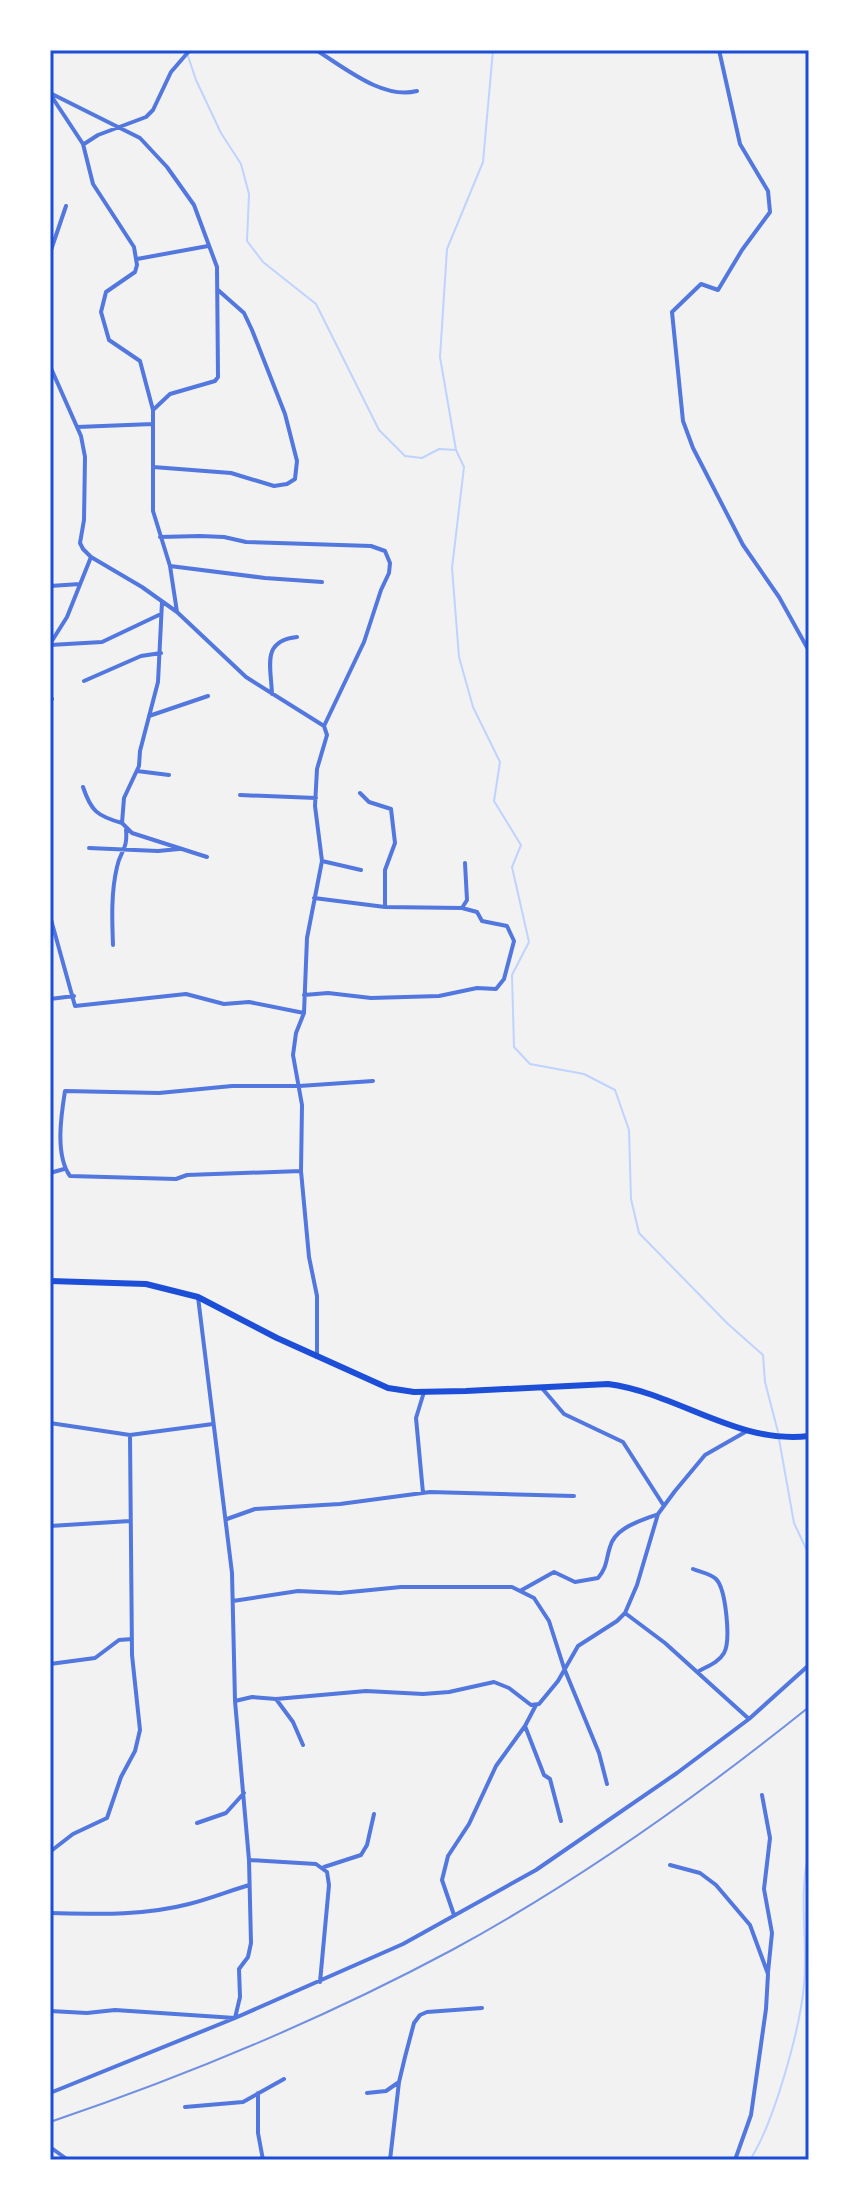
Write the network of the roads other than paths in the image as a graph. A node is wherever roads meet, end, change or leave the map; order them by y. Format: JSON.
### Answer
{"nodes":[{"id":1,"x":190,"y":50,"type":"edge"},
{"id":2,"x":316,"y":50,"type":"edge"},
{"id":3,"x":719,"y":50,"type":"edge"},
{"id":4,"x":417,"y":91,"type":"dead end"},
{"id":5,"x":50,"y":94,"type":"edge"},
{"id":6,"x":120,"y":127,"type":"junction"},
{"id":7,"x":83,"y":144,"type":"junction"},
{"id":8,"x":66,"y":206,"type":"dead end"},
{"id":9,"x":208,"y":246,"type":"junction"},
{"id":10,"x":50,"y":253,"type":"edge"},
{"id":11,"x":137,"y":259,"type":"junction"},
{"id":12,"x":218,"y":290,"type":"junction"},
{"id":13,"x":50,"y":366,"type":"edge"},
{"id":14,"x":153,"y":410,"type":"junction"},
{"id":15,"x":153,"y":424,"type":"junction"},
{"id":16,"x":77,"y":427,"type":"junction"},
{"id":17,"x":153,"y":467,"type":"junction"},
{"id":18,"x":160,"y":537,"type":"junction"},
{"id":19,"x":91,"y":557,"type":"junction"},
{"id":20,"x":170,"y":566,"type":"junction"},
{"id":21,"x":322,"y":582,"type":"dead end"},
{"id":22,"x":80,"y":584,"type":"junction"},
{"id":23,"x":50,"y":586,"type":"edge"},
{"id":24,"x":162,"y":602,"type":"junction"},
{"id":25,"x":177,"y":612,"type":"junction"},
{"id":26,"x":161,"y":614,"type":"junction"},
{"id":27,"x":297,"y":637,"type":"dead end"},
{"id":28,"x":50,"y":644,"type":"edge"},
{"id":29,"x":809,"y":651,"type":"edge"},
{"id":30,"x":161,"y":653,"type":"junction"},
{"id":31,"x":84,"y":681,"type":"dead end"},
{"id":32,"x":272,"y":694,"type":"junction"},
{"id":33,"x":208,"y":696,"type":"dead end"},
{"id":34,"x":149,"y":716,"type":"junction"},
{"id":35,"x":324,"y":726,"type":"junction"},
{"id":36,"x":137,"y":771,"type":"junction"},
{"id":37,"x":169,"y":775,"type":"dead end"},
{"id":38,"x":83,"y":787,"type":"dead end"},
{"id":39,"x":360,"y":793,"type":"dead end"},
{"id":40,"x":240,"y":795,"type":"dead end"},
{"id":41,"x":316,"y":798,"type":"junction"},
{"id":42,"x":122,"y":823,"type":"junction"},
{"id":43,"x":126,"y":830,"type":"junction"},
{"id":44,"x":89,"y":848,"type":"dead end"},
{"id":45,"x":181,"y":848,"type":"junction"},
{"id":46,"x":126,"y":850,"type":"junction"},
{"id":47,"x":207,"y":857,"type":"dead end"},
{"id":48,"x":322,"y":861,"type":"junction"},
{"id":49,"x":465,"y":863,"type":"dead end"},
{"id":50,"x":361,"y":870,"type":"dead end"},
{"id":51,"x":314,"y":898,"type":"junction"},
{"id":52,"x":385,"y":907,"type":"junction"},
{"id":53,"x":462,"y":908,"type":"junction"},
{"id":54,"x":50,"y":916,"type":"edge"},
{"id":55,"x":113,"y":945,"type":"dead end"},
{"id":56,"x":304,"y":995,"type":"junction"},
{"id":57,"x":74,"y":996,"type":"junction"},
{"id":58,"x":50,"y":999,"type":"edge"},
{"id":59,"x":304,"y":1013,"type":"junction"},
{"id":60,"x":373,"y":1081,"type":"dead end"},
{"id":61,"x":299,"y":1086,"type":"junction"},
{"id":62,"x":64,"y":1169,"type":"junction"},
{"id":63,"x":301,"y":1171,"type":"junction"},
{"id":64,"x":50,"y":1173,"type":"edge"},
{"id":65,"x":50,"y":1281,"type":"edge"},
{"id":66,"x":198,"y":1297,"type":"junction"},
{"id":67,"x":317,"y":1357,"type":"junction"},
{"id":68,"x":540,"y":1386,"type":"junction"},
{"id":69,"x":424,"y":1392,"type":"junction"},
{"id":70,"x":50,"y":1423,"type":"edge"},
{"id":71,"x":213,"y":1424,"type":"junction"},
{"id":72,"x":749,"y":1430,"type":"junction"},
{"id":73,"x":130,"y":1435,"type":"junction"},
{"id":74,"x":809,"y":1436,"type":"edge"},
{"id":75,"x":423,"y":1493,"type":"junction"},
{"id":76,"x":574,"y":1496,"type":"dead end"},
{"id":77,"x":664,"y":1506,"type":"junction"},
{"id":78,"x":658,"y":1514,"type":"junction"},
{"id":79,"x":227,"y":1519,"type":"junction"},
{"id":80,"x":130,"y":1521,"type":"junction"},
{"id":81,"x":50,"y":1526,"type":"edge"},
{"id":82,"x":50,"y":1566,"type":"edge"},
{"id":83,"x":693,"y":1569,"type":"dead end"},
{"id":84,"x":520,"y":1591,"type":"junction"},
{"id":85,"x":233,"y":1601,"type":"junction"},
{"id":86,"x":625,"y":1613,"type":"junction"},
{"id":87,"x":50,"y":1623,"type":"edge"},
{"id":88,"x":132,"y":1639,"type":"junction"},
{"id":89,"x":50,"y":1664,"type":"edge"},
{"id":90,"x":809,"y":1665,"type":"edge"},
{"id":91,"x":564,"y":1668,"type":"junction"},
{"id":92,"x":698,"y":1672,"type":"junction"},
{"id":93,"x":276,"y":1699,"type":"junction"},
{"id":94,"x":235,"y":1701,"type":"junction"},
{"id":95,"x":536,"y":1705,"type":"junction"},
{"id":96,"x":749,"y":1719,"type":"junction"},
{"id":97,"x":525,"y":1726,"type":"junction"},
{"id":98,"x":303,"y":1745,"type":"dead end"},
{"id":99,"x":607,"y":1784,"type":"dead end"},
{"id":100,"x":244,"y":1793,"type":"junction"},
{"id":101,"x":762,"y":1795,"type":"dead end"},
{"id":102,"x":374,"y":1814,"type":"dead end"},
{"id":103,"x":50,"y":1819,"type":"edge"},
{"id":104,"x":561,"y":1821,"type":"dead end"},
{"id":105,"x":197,"y":1823,"type":"dead end"},
{"id":106,"x":51,"y":1851,"type":"edge"},
{"id":107,"x":249,"y":1860,"type":"junction"},
{"id":108,"x":670,"y":1865,"type":"dead end"},
{"id":109,"x":324,"y":1867,"type":"junction"},
{"id":110,"x":50,"y":1875,"type":"edge"},
{"id":111,"x":249,"y":1885,"type":"junction"},
{"id":112,"x":50,"y":1913,"type":"edge"},
{"id":113,"x":454,"y":1915,"type":"junction"},
{"id":114,"x":768,"y":1974,"type":"junction"},
{"id":115,"x":320,"y":1982,"type":"junction"},
{"id":116,"x":482,"y":2008,"type":"dead end"},
{"id":117,"x":50,"y":2011,"type":"edge"},
{"id":118,"x":235,"y":2018,"type":"junction"},
{"id":119,"x":284,"y":2079,"type":"dead end"},
{"id":120,"x":399,"y":2082,"type":"junction"},
{"id":121,"x":50,"y":2093,"type":"edge"},
{"id":122,"x":258,"y":2093,"type":"junction"},
{"id":123,"x":367,"y":2093,"type":"dead end"},
{"id":124,"x":185,"y":2107,"type":"dead end"},
{"id":125,"x":50,"y":2147,"type":"edge"},
{"id":126,"x":68,"y":2160,"type":"edge"},
{"id":127,"x":263,"y":2160,"type":"edge"},
{"id":128,"x":390,"y":2160,"type":"edge"},
{"id":129,"x":735,"y":2160,"type":"edge"}],
"edges":[{"from":1,"to":6,"type":"street"},
{"from":2,"to":4,"type":"street"},
{"from":3,"to":29,"type":"street"},
{"from":5,"to":6,"type":"street"},
{"from":5,"to":7,"type":"street"},
{"from":6,"to":7,"type":"street"},
{"from":6,"to":9,"type":"street"},
{"from":7,"to":11,"type":"street"},
{"from":8,"to":10,"type":"street"},
{"from":9,"to":11,"type":"street"},
{"from":9,"to":12,"type":"street"},
{"from":11,"to":14,"type":"street"},
{"from":12,"to":14,"type":"street"},
{"from":12,"to":17,"type":"street"},
{"from":13,"to":16,"type":"street"},
{"from":14,"to":15,"type":"street"},
{"from":15,"to":16,"type":"street"},
{"from":15,"to":17,"type":"street"},
{"from":16,"to":19,"type":"street"},
{"from":17,"to":18,"type":"street"},
{"from":18,"to":20,"type":"street"},
{"from":18,"to":35,"type":"street"},
{"from":19,"to":22,"type":"street"},
{"from":19,"to":24,"type":"street"},
{"from":20,"to":21,"type":"street"},
{"from":20,"to":25,"type":"street"},
{"from":22,"to":23,"type":"street"},
{"from":22,"to":28,"type":"street"},
{"from":24,"to":25,"type":"street"},
{"from":24,"to":26,"type":"street"},
{"from":25,"to":32,"type":"street"},
{"from":26,"to":28,"type":"street"},
{"from":26,"to":30,"type":"street"},
{"from":27,"to":32,"type":"street"},
{"from":30,"to":31,"type":"street"},
{"from":30,"to":34,"type":"street"},
{"from":32,"to":35,"type":"street"},
{"from":33,"to":34,"type":"street"},
{"from":34,"to":36,"type":"street"},
{"from":35,"to":41,"type":"street"},
{"from":36,"to":37,"type":"street"},
{"from":36,"to":42,"type":"street"},
{"from":38,"to":42,"type":"street"},
{"from":39,"to":52,"type":"street"},
{"from":40,"to":41,"type":"street"},
{"from":41,"to":48,"type":"street"},
{"from":42,"to":43,"type":"street"},
{"from":43,"to":45,"type":"street"},
{"from":43,"to":46,"type":"street"},
{"from":44,"to":46,"type":"street"},
{"from":45,"to":46,"type":"street"},
{"from":45,"to":47,"type":"street"},
{"from":46,"to":55,"type":"street"},
{"from":48,"to":50,"type":"street"},
{"from":48,"to":51,"type":"street"},
{"from":49,"to":53,"type":"street"},
{"from":51,"to":52,"type":"street"},
{"from":51,"to":56,"type":"street"},
{"from":52,"to":53,"type":"street"},
{"from":53,"to":56,"type":"street"},
{"from":54,"to":57,"type":"street"},
{"from":56,"to":59,"type":"street"},
{"from":57,"to":58,"type":"street"},
{"from":57,"to":59,"type":"street"},
{"from":59,"to":61,"type":"street"},
{"from":60,"to":61,"type":"street"},
{"from":61,"to":62,"type":"street"},
{"from":61,"to":63,"type":"street"},
{"from":62,"to":63,"type":"street"},
{"from":62,"to":64,"type":"street"},
{"from":63,"to":67,"type":"street"},
{"from":65,"to":66,"type":"main road"},
{"from":66,"to":67,"type":"main road"},
{"from":66,"to":71,"type":"street"},
{"from":67,"to":69,"type":"main road"},
{"from":68,"to":69,"type":"main road"},
{"from":68,"to":72,"type":"main road"},
{"from":68,"to":77,"type":"street"},
{"from":69,"to":75,"type":"street"},
{"from":70,"to":73,"type":"street"},
{"from":71,"to":73,"type":"street"},
{"from":71,"to":79,"type":"street"},
{"from":72,"to":74,"type":"main road"},
{"from":72,"to":77,"type":"street"},
{"from":73,"to":80,"type":"street"},
{"from":75,"to":76,"type":"street"},
{"from":75,"to":79,"type":"street"},
{"from":77,"to":78,"type":"street"},
{"from":78,"to":84,"type":"street"},
{"from":78,"to":86,"type":"street"},
{"from":79,"to":85,"type":"street"},
{"from":80,"to":81,"type":"street"},
{"from":80,"to":88,"type":"street"},
{"from":82,"to":87,"type":"street"},
{"from":83,"to":92,"type":"street"},
{"from":84,"to":85,"type":"street"},
{"from":84,"to":91,"type":"street"},
{"from":85,"to":94,"type":"street"},
{"from":86,"to":91,"type":"street"},
{"from":86,"to":92,"type":"street"},
{"from":88,"to":89,"type":"street"},
{"from":88,"to":106,"type":"street"},
{"from":90,"to":96,"type":"street"},
{"from":91,"to":95,"type":"street"},
{"from":91,"to":99,"type":"street"},
{"from":92,"to":96,"type":"street"},
{"from":93,"to":94,"type":"street"},
{"from":93,"to":95,"type":"street"},
{"from":93,"to":98,"type":"street"},
{"from":94,"to":100,"type":"street"},
{"from":95,"to":97,"type":"street"},
{"from":96,"to":113,"type":"street"},
{"from":97,"to":104,"type":"street"},
{"from":97,"to":113,"type":"street"},
{"from":100,"to":105,"type":"street"},
{"from":100,"to":107,"type":"street"},
{"from":101,"to":114,"type":"street"},
{"from":102,"to":109,"type":"street"},
{"from":103,"to":106,"type":"street"},
{"from":106,"to":110,"type":"street"},
{"from":107,"to":109,"type":"street"},
{"from":107,"to":111,"type":"street"},
{"from":108,"to":114,"type":"street"},
{"from":109,"to":115,"type":"street"},
{"from":111,"to":112,"type":"street"},
{"from":111,"to":118,"type":"street"},
{"from":113,"to":115,"type":"street"},
{"from":114,"to":129,"type":"street"},
{"from":115,"to":118,"type":"street"},
{"from":116,"to":120,"type":"street"},
{"from":117,"to":118,"type":"street"},
{"from":118,"to":121,"type":"street"},
{"from":119,"to":122,"type":"street"},
{"from":120,"to":123,"type":"street"},
{"from":120,"to":128,"type":"street"},
{"from":122,"to":124,"type":"street"},
{"from":122,"to":127,"type":"street"},
{"from":125,"to":126,"type":"street"}]}
